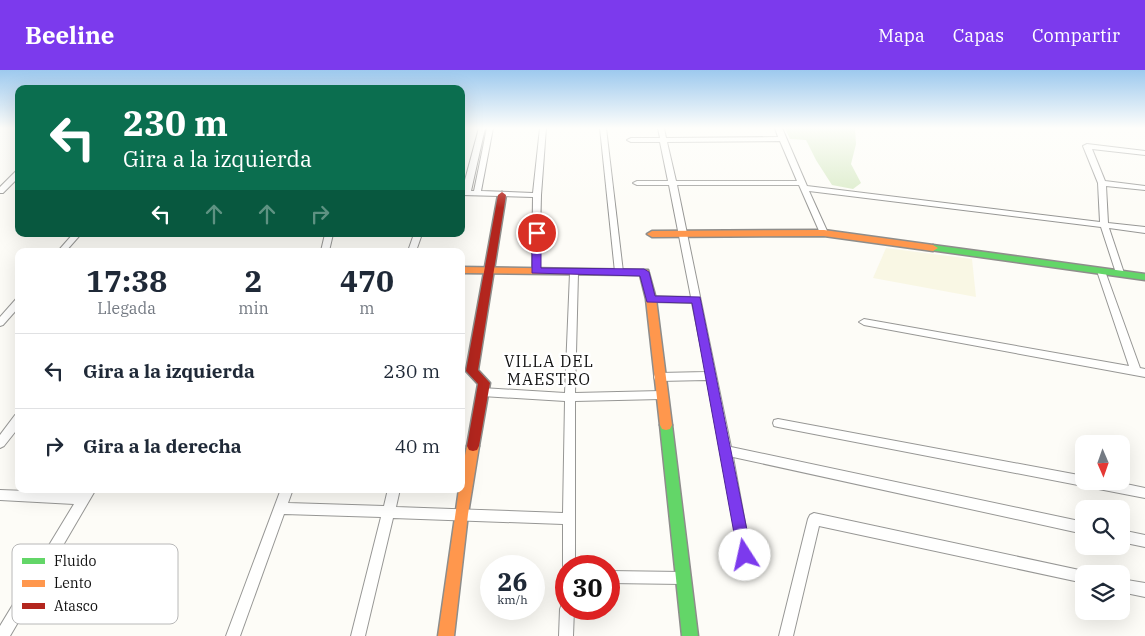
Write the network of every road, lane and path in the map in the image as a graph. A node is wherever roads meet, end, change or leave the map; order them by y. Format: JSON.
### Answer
{"nodes":[{"id":1,"x":475,"y":154,"type":"edge"},
{"id":2,"x":485,"y":154,"type":"edge"},
{"id":3,"x":541,"y":154,"type":"edge"},
{"id":4,"x":606,"y":154,"type":"edge"},
{"id":5,"x":668,"y":154,"type":"edge"},
{"id":6,"x":790,"y":154,"type":"edge"},
{"id":7,"x":1090,"y":154,"type":"edge"},
{"id":8,"x":15,"y":177,"type":"edge"},
{"id":9,"x":673,"y":182,"type":"junction"},
{"id":10,"x":637,"y":183,"type":"dead end"},
{"id":11,"x":1102,"y":183,"type":"junction"},
{"id":12,"x":804,"y":186,"type":"junction"},
{"id":13,"x":1145,"y":188,"type":"edge"},
{"id":14,"x":465,"y":189,"type":"edge"},
{"id":15,"x":0,"y":191,"type":"edge"},
{"id":16,"x":465,"y":193,"type":"edge"},
{"id":17,"x":477,"y":193,"type":"junction"},
{"id":18,"x":502,"y":195,"type":"junction"},
{"id":19,"x":537,"y":195,"type":"junction"},
{"id":20,"x":1104,"y":225,"type":"junction"},
{"id":21,"x":1145,"y":230,"type":"edge"},
{"id":22,"x":824,"y":233,"type":"junction"},
{"id":23,"x":652,"y":234,"type":"dead end"},
{"id":24,"x":683,"y":235,"type":"junction"},
{"id":25,"x":74,"y":237,"type":"edge"},
{"id":26,"x":65,"y":248,"type":"edge"},
{"id":27,"x":465,"y":270,"type":"edge"},
{"id":28,"x":490,"y":270,"type":"junction"},
{"id":29,"x":536,"y":271,"type":"junction"},
{"id":30,"x":1101,"y":271,"type":"junction"},
{"id":31,"x":619,"y":272,"type":"junction"},
{"id":32,"x":574,"y":273,"type":"junction"},
{"id":33,"x":1120,"y":273,"type":"junction"},
{"id":34,"x":1145,"y":277,"type":"edge"},
{"id":35,"x":650,"y":299,"type":"junction"},
{"id":36,"x":696,"y":300,"type":"junction"},
{"id":37,"x":15,"y":306,"type":"edge"},
{"id":38,"x":864,"y":322,"type":"dead end"},
{"id":39,"x":0,"y":323,"type":"edge"},
{"id":40,"x":467,"y":370,"type":"edge"},
{"id":41,"x":1140,"y":372,"type":"edge"},
{"id":42,"x":712,"y":376,"type":"junction"},
{"id":43,"x":659,"y":377,"type":"junction"},
{"id":44,"x":482,"y":392,"type":"junction"},
{"id":45,"x":661,"y":395,"type":"junction"},
{"id":46,"x":570,"y":397,"type":"junction"},
{"id":47,"x":15,"y":423,"type":"edge"},
{"id":48,"x":778,"y":423,"type":"dead end"},
{"id":49,"x":0,"y":443,"type":"edge"},
{"id":50,"x":726,"y":451,"type":"junction"},
{"id":51,"x":1075,"y":479,"type":"edge"},
{"id":52,"x":1130,"y":490,"type":"edge"},
{"id":53,"x":465,"y":491,"type":"edge"},
{"id":54,"x":286,"y":493,"type":"edge"},
{"id":55,"x":393,"y":493,"type":"edge"},
{"id":56,"x":465,"y":493,"type":"edge"},
{"id":57,"x":1145,"y":493,"type":"edge"},
{"id":58,"x":87,"y":494,"type":"edge"},
{"id":59,"x":0,"y":495,"type":"edge"},
{"id":60,"x":280,"y":508,"type":"junction"},
{"id":61,"x":388,"y":512,"type":"junction"},
{"id":62,"x":461,"y":514,"type":"junction"},
{"id":63,"x":570,"y":519,"type":"junction"},
{"id":64,"x":1075,"y":526,"type":"edge"},
{"id":65,"x":1130,"y":538,"type":"edge"},
{"id":66,"x":1145,"y":541,"type":"edge"},
{"id":67,"x":57,"y":544,"type":"edge"},
{"id":68,"x":569,"y":555,"type":"edge"},
{"id":69,"x":745,"y":555,"type":"dead end"},
{"id":70,"x":1075,"y":575,"type":"edge"},
{"id":71,"x":620,"y":577,"type":"edge"},
{"id":72,"x":682,"y":578,"type":"junction"},
{"id":73,"x":1130,"y":587,"type":"edge"},
{"id":74,"x":1145,"y":590,"type":"edge"},
{"id":75,"x":12,"y":619,"type":"edge"},
{"id":76,"x":567,"y":620,"type":"edge"},
{"id":77,"x":2,"y":636,"type":"edge"},
{"id":78,"x":233,"y":636,"type":"edge"},
{"id":79,"x":358,"y":636,"type":"edge"},
{"id":80,"x":446,"y":636,"type":"edge"},
{"id":81,"x":566,"y":636,"type":"edge"},
{"id":82,"x":690,"y":636,"type":"edge"},
{"id":83,"x":786,"y":636,"type":"edge"}],
"edges":[{"from":1,"to":14,"type":"street"},
{"from":2,"to":17,"type":"street"},
{"from":3,"to":19,"type":"street"},
{"from":4,"to":31,"type":"street"},
{"from":5,"to":9,"type":"street"},
{"from":6,"to":12,"type":"street"},
{"from":7,"to":11,"type":"street"},
{"from":8,"to":15,"type":"street"},
{"from":9,"to":10,"type":"street"},
{"from":9,"to":12,"type":"street"},
{"from":9,"to":24,"type":"street"},
{"from":11,"to":13,"type":"street"},
{"from":11,"to":20,"type":"street"},
{"from":12,"to":20,"type":"street"},
{"from":12,"to":22,"type":"street"},
{"from":16,"to":17,"type":"street"},
{"from":17,"to":18,"type":"street"},
{"from":18,"to":19,"type":"street"},
{"from":18,"to":28,"type":"street"},
{"from":19,"to":29,"type":"street"},
{"from":20,"to":21,"type":"street"},
{"from":20,"to":33,"type":"street"},
{"from":22,"to":24,"type":"street"},
{"from":22,"to":30,"type":"street"},
{"from":23,"to":24,"type":"street"},
{"from":24,"to":36,"type":"street"},
{"from":25,"to":26,"type":"street"},
{"from":27,"to":28,"type":"street"},
{"from":28,"to":29,"type":"street"},
{"from":28,"to":40,"type":"street"},
{"from":29,"to":32,"type":"street"},
{"from":30,"to":33,"type":"street"},
{"from":30,"to":41,"type":"street"},
{"from":31,"to":32,"type":"street"},
{"from":31,"to":35,"type":"street"},
{"from":32,"to":46,"type":"street"},
{"from":33,"to":34,"type":"street"},
{"from":35,"to":36,"type":"street"},
{"from":35,"to":43,"type":"street"},
{"from":36,"to":42,"type":"street"},
{"from":37,"to":39,"type":"street"},
{"from":38,"to":41,"type":"street"},
{"from":40,"to":44,"type":"street"},
{"from":42,"to":43,"type":"street"},
{"from":42,"to":50,"type":"street"},
{"from":43,"to":45,"type":"street"},
{"from":44,"to":46,"type":"street"},
{"from":44,"to":53,"type":"street"},
{"from":45,"to":46,"type":"street"},
{"from":45,"to":72,"type":"street"},
{"from":46,"to":63,"type":"street"},
{"from":47,"to":49,"type":"street"},
{"from":48,"to":51,"type":"street"},
{"from":50,"to":64,"type":"street"},
{"from":50,"to":69,"type":"street"},
{"from":52,"to":57,"type":"street"},
{"from":54,"to":60,"type":"street"},
{"from":55,"to":61,"type":"street"},
{"from":56,"to":62,"type":"street"},
{"from":58,"to":59,"type":"street"},
{"from":58,"to":67,"type":"street"},
{"from":60,"to":61,"type":"street"},
{"from":60,"to":78,"type":"street"},
{"from":61,"to":62,"type":"street"},
{"from":61,"to":79,"type":"street"},
{"from":62,"to":63,"type":"street"},
{"from":62,"to":80,"type":"street"},
{"from":63,"to":68,"type":"street"},
{"from":65,"to":66,"type":"street"},
{"from":70,"to":83,"type":"street"},
{"from":71,"to":72,"type":"street"},
{"from":72,"to":82,"type":"street"},
{"from":73,"to":74,"type":"street"},
{"from":75,"to":77,"type":"street"},
{"from":76,"to":81,"type":"street"}]}
